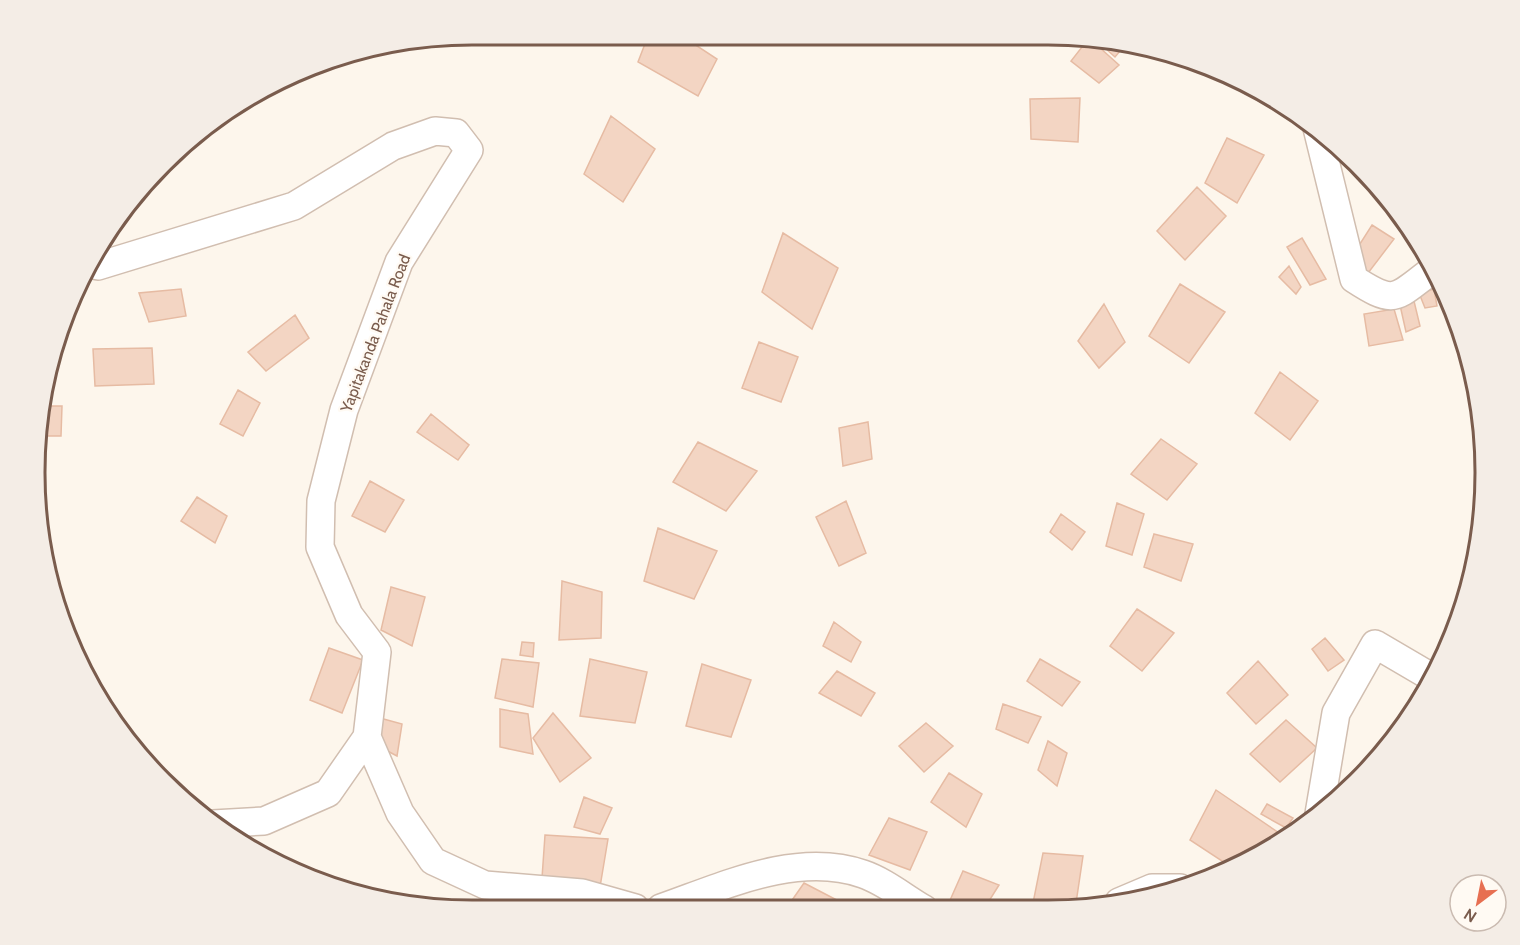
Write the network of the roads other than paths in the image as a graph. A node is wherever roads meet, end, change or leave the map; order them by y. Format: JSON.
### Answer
{"nodes":[{"id":1,"x":1321,"y":144,"type":"edge"},
{"id":2,"x":98,"y":266,"type":"edge"},
{"id":3,"x":1426,"y":274,"type":"edge"},
{"id":4,"x":1425,"y":673,"type":"edge"},
{"id":5,"x":367,"y":737,"type":"junction"},
{"id":6,"x":1321,"y":801,"type":"edge"},
{"id":7,"x":228,"y":823,"type":"edge"},
{"id":8,"x":605,"y":900,"type":"edge"},
{"id":9,"x":685,"y":900,"type":"edge"},
{"id":10,"x":909,"y":900,"type":"edge"}],
"edges":[{"from":1,"to":3,"type":"street"},
{"from":2,"to":5,"type":"street","name":"Yapitakanda Pahala Road"},
{"from":4,"to":6,"type":"street"},
{"from":5,"to":7,"type":"street","name":"Yapitakanda Pahala Road"},
{"from":5,"to":8,"type":"street"},
{"from":9,"to":10,"type":"street"}]}
